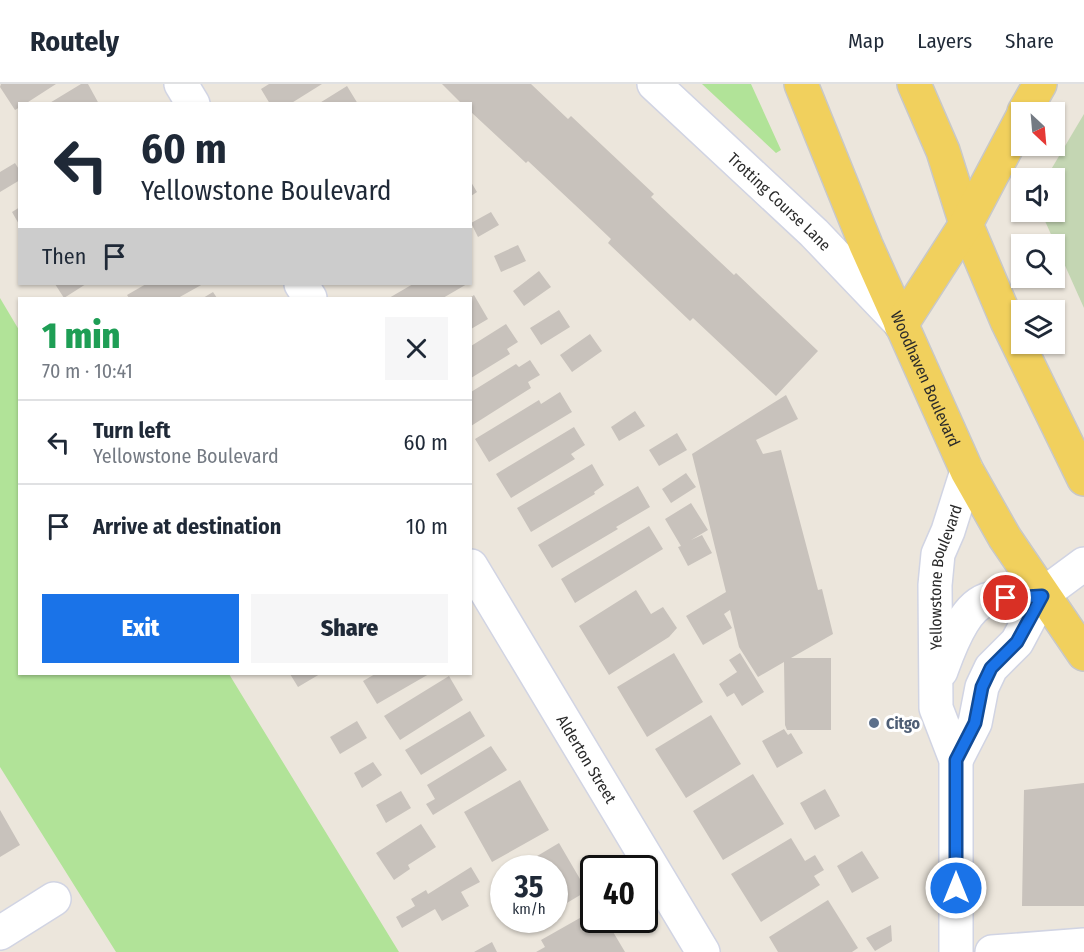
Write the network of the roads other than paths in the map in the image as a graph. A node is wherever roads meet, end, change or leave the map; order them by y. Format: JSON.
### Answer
{"nodes":[{"id":1,"x":181,"y":84,"type":"edge"},
{"id":2,"x":654,"y":84,"type":"edge"},
{"id":3,"x":801,"y":84,"type":"edge"},
{"id":4,"x":914,"y":84,"type":"edge"},
{"id":5,"x":1040,"y":84,"type":"edge"},
{"id":6,"x":192,"y":102,"type":"edge"},
{"id":7,"x":1030,"y":102,"type":"edge"},
{"id":8,"x":1011,"y":139,"type":"edge"},
{"id":9,"x":966,"y":224,"type":"junction"},
{"id":10,"x":901,"y":325,"type":"junction"},
{"id":11,"x":968,"y":471,"type":"junction"},
{"id":12,"x":1084,"y":479,"type":"edge"},
{"id":13,"x":1084,"y":564,"type":"edge"},
{"id":14,"x":472,"y":568,"type":"edge"},
{"id":15,"x":1042,"y":596,"type":"junction"},
{"id":16,"x":1084,"y":654,"type":"edge"},
{"id":17,"x":936,"y":685,"type":"junction"},
{"id":18,"x":956,"y":760,"type":"junction"},
{"id":19,"x":54,"y":899,"type":"dead end"},
{"id":20,"x":0,"y":933,"type":"edge"},
{"id":21,"x":1084,"y":945,"type":"edge"},
{"id":22,"x":703,"y":952,"type":"edge"},
{"id":23,"x":956,"y":952,"type":"edge"},
{"id":24,"x":992,"y":952,"type":"edge"}],
"edges":[{"from":1,"to":6,"type":"street"},
{"from":2,"to":10,"type":"street","name":"Trotting Course Lane"},
{"from":3,"to":10,"type":"main road","name":"Woodhaven Boulevard"},
{"from":4,"to":9,"type":"main road"},
{"from":5,"to":7,"type":"main road"},
{"from":8,"to":9,"type":"main road"},
{"from":9,"to":10,"type":"main road"},
{"from":9,"to":12,"type":"main road"},
{"from":10,"to":11,"type":"main road","name":"Woodhaven Boulevard"},
{"from":11,"to":15,"type":"main road","name":"Woodhaven Boulevard"},
{"from":11,"to":17,"type":"street","name":"Yellowstone Boulevard"},
{"from":13,"to":15,"type":"street","name":"Yellowstone Boulevard"},
{"from":14,"to":22,"type":"street","name":"Alderton Street"},
{"from":15,"to":16,"type":"main road","name":"Woodhaven Boulevard"},
{"from":15,"to":17,"type":"street","name":"Yellowstone Boulevard"},
{"from":15,"to":18,"type":"street","name":"Yellowstone Boulevard"},
{"from":17,"to":18,"type":"street","name":"Yellowstone Boulevard"},
{"from":18,"to":23,"type":"street","name":"Yellowstone Boulevard"},
{"from":19,"to":20,"type":"street"},
{"from":21,"to":24,"type":"street"}]}
